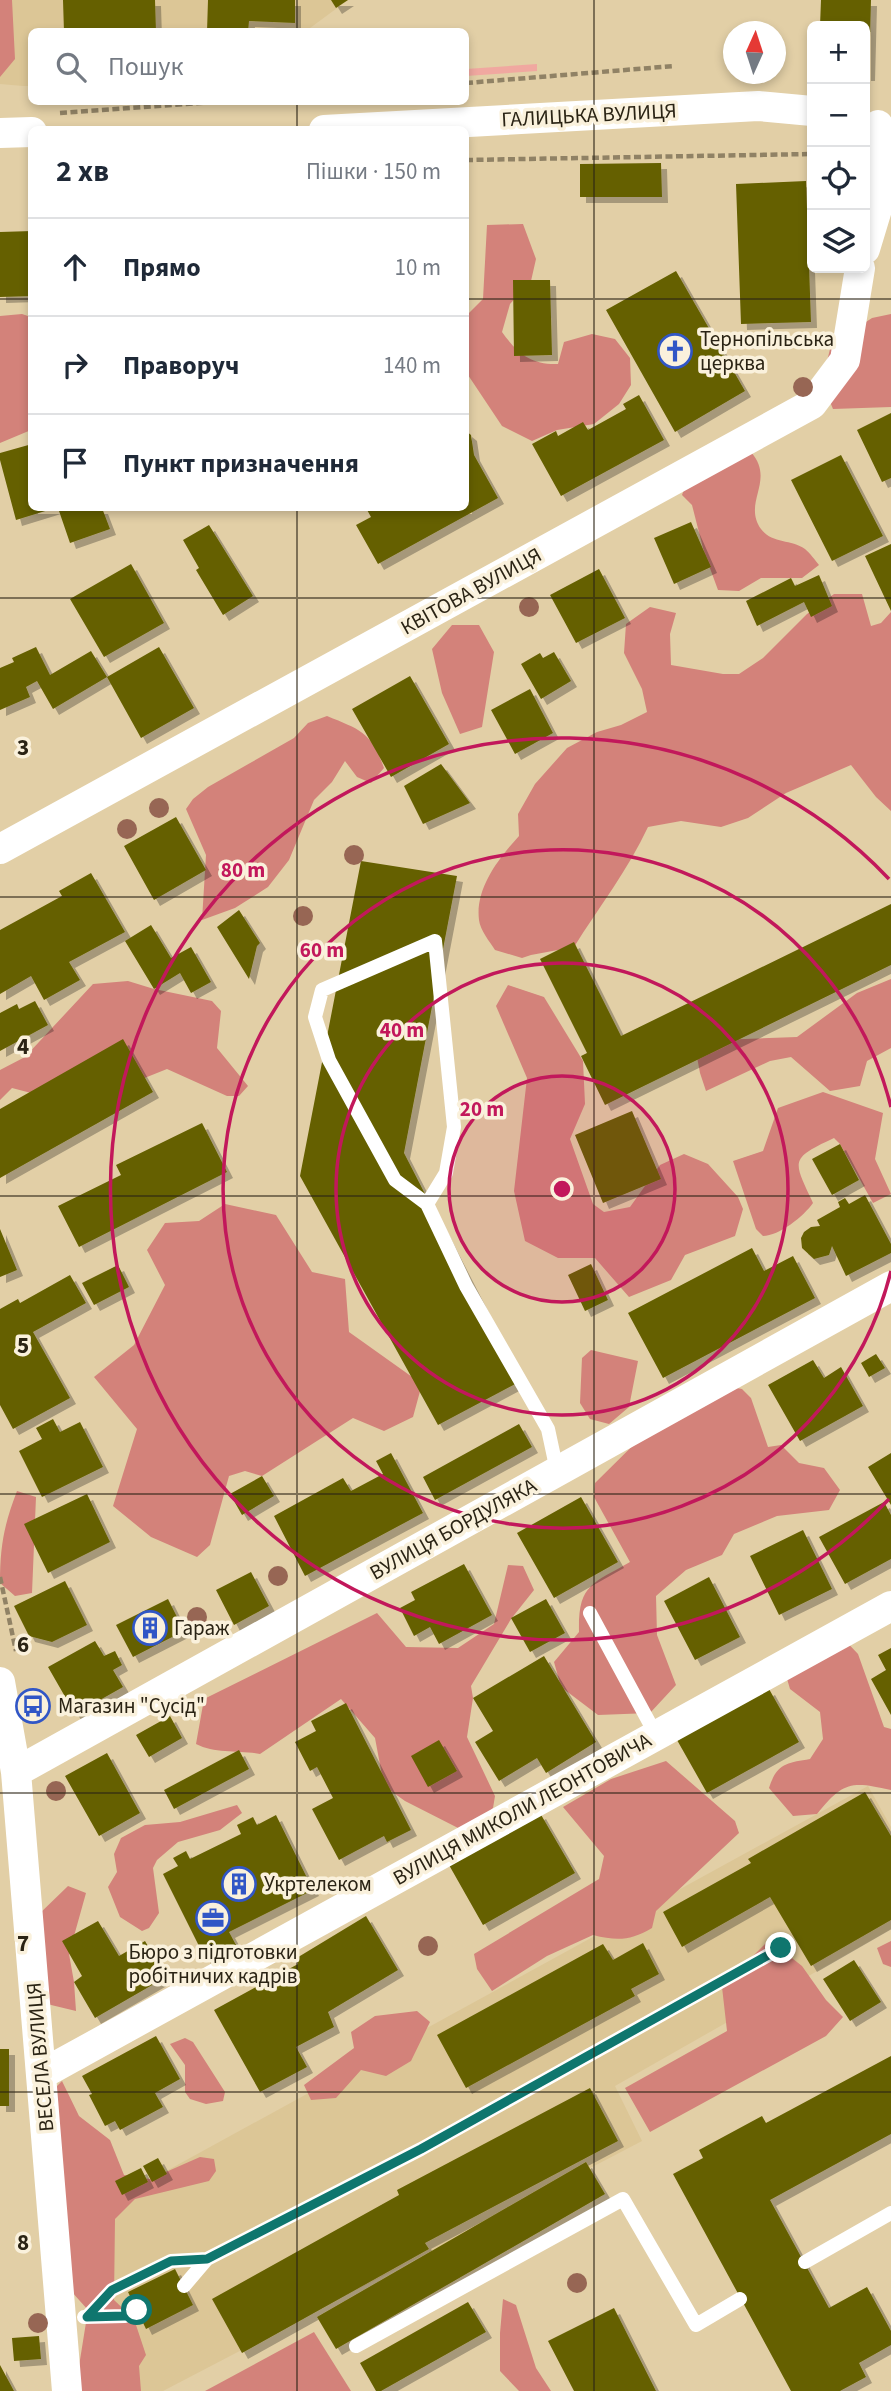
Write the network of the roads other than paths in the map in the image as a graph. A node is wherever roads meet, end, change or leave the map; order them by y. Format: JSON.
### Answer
{"nodes":[{"id":1,"x":807,"y":111,"type":"edge"},
{"id":2,"x":396,"y":126,"type":"edge"},
{"id":3,"x":881,"y":126,"type":"edge"},
{"id":4,"x":28,"y":132,"type":"edge"},
{"id":5,"x":0,"y":133,"type":"edge"},
{"id":6,"x":870,"y":232,"type":"edge"},
{"id":7,"x":859,"y":273,"type":"edge"},
{"id":8,"x":0,"y":849,"type":"edge"},
{"id":9,"x":427,"y":1204,"type":"junction"},
{"id":10,"x":891,"y":1286,"type":"edge"},
{"id":11,"x":557,"y":1471,"type":"junction"},
{"id":12,"x":891,"y":1606,"type":"edge"},
{"id":13,"x":590,"y":1613,"type":"dead end"},
{"id":14,"x":0,"y":1682,"type":"edge"},
{"id":15,"x":656,"y":1735,"type":"junction"},
{"id":16,"x":16,"y":1772,"type":"junction"},
{"id":17,"x":781,"y":1948,"type":"dead end"},
{"id":18,"x":42,"y":2074,"type":"junction"},
{"id":19,"x":891,"y":2213,"type":"edge"},
{"id":20,"x":207,"y":2259,"type":"junction"},
{"id":21,"x":805,"y":2262,"type":"dead end"},
{"id":22,"x":184,"y":2287,"type":"dead end"},
{"id":23,"x":740,"y":2299,"type":"dead end"},
{"id":24,"x":137,"y":2310,"type":"dead end"},
{"id":25,"x":74,"y":2317,"type":"junction"},
{"id":26,"x":356,"y":2346,"type":"dead end"},
{"id":27,"x":67,"y":2391,"type":"edge"}],
"edges":[{"from":1,"to":2,"type":"street","name":"ГАЛИЦЬКА ВУЛИЦЯ"},
{"from":3,"to":6,"type":"street"},
{"from":4,"to":5,"type":"street"},
{"from":7,"to":8,"type":"street","name":"КВІТОВА ВУЛИЦЯ"},
{"from":9,"to":9,"type":"lane"},
{"from":9,"to":11,"type":"lane"},
{"from":10,"to":11,"type":"street","name":"ВУЛИЦЯ БОРДУЛЯКА"},
{"from":11,"to":16,"type":"street","name":"ВУЛИЦЯ БОРДУЛЯКА"},
{"from":12,"to":15,"type":"street","name":"ВУЛИЦЯ МИКОЛИ ЛЕОНТОВИЧА"},
{"from":13,"to":15,"type":"lane"},
{"from":14,"to":16,"type":"street","name":"ВЕСЕЛА ВУЛИЦЯ"},
{"from":15,"to":18,"type":"street","name":"ВУЛИЦЯ МИКОЛИ ЛЕОНТОВИЧА"},
{"from":16,"to":18,"type":"street","name":"ВЕСЕЛА ВУЛИЦЯ"},
{"from":17,"to":20,"type":"lane"},
{"from":18,"to":25,"type":"street","name":"ВЕСЕЛА ВУЛИЦЯ"},
{"from":19,"to":21,"type":"lane"},
{"from":20,"to":22,"type":"lane"},
{"from":20,"to":25,"type":"lane"},
{"from":23,"to":26,"type":"lane"},
{"from":24,"to":25,"type":"lane"},
{"from":25,"to":27,"type":"street","name":"ВЕСЕЛА ВУЛИЦЯ"}]}
